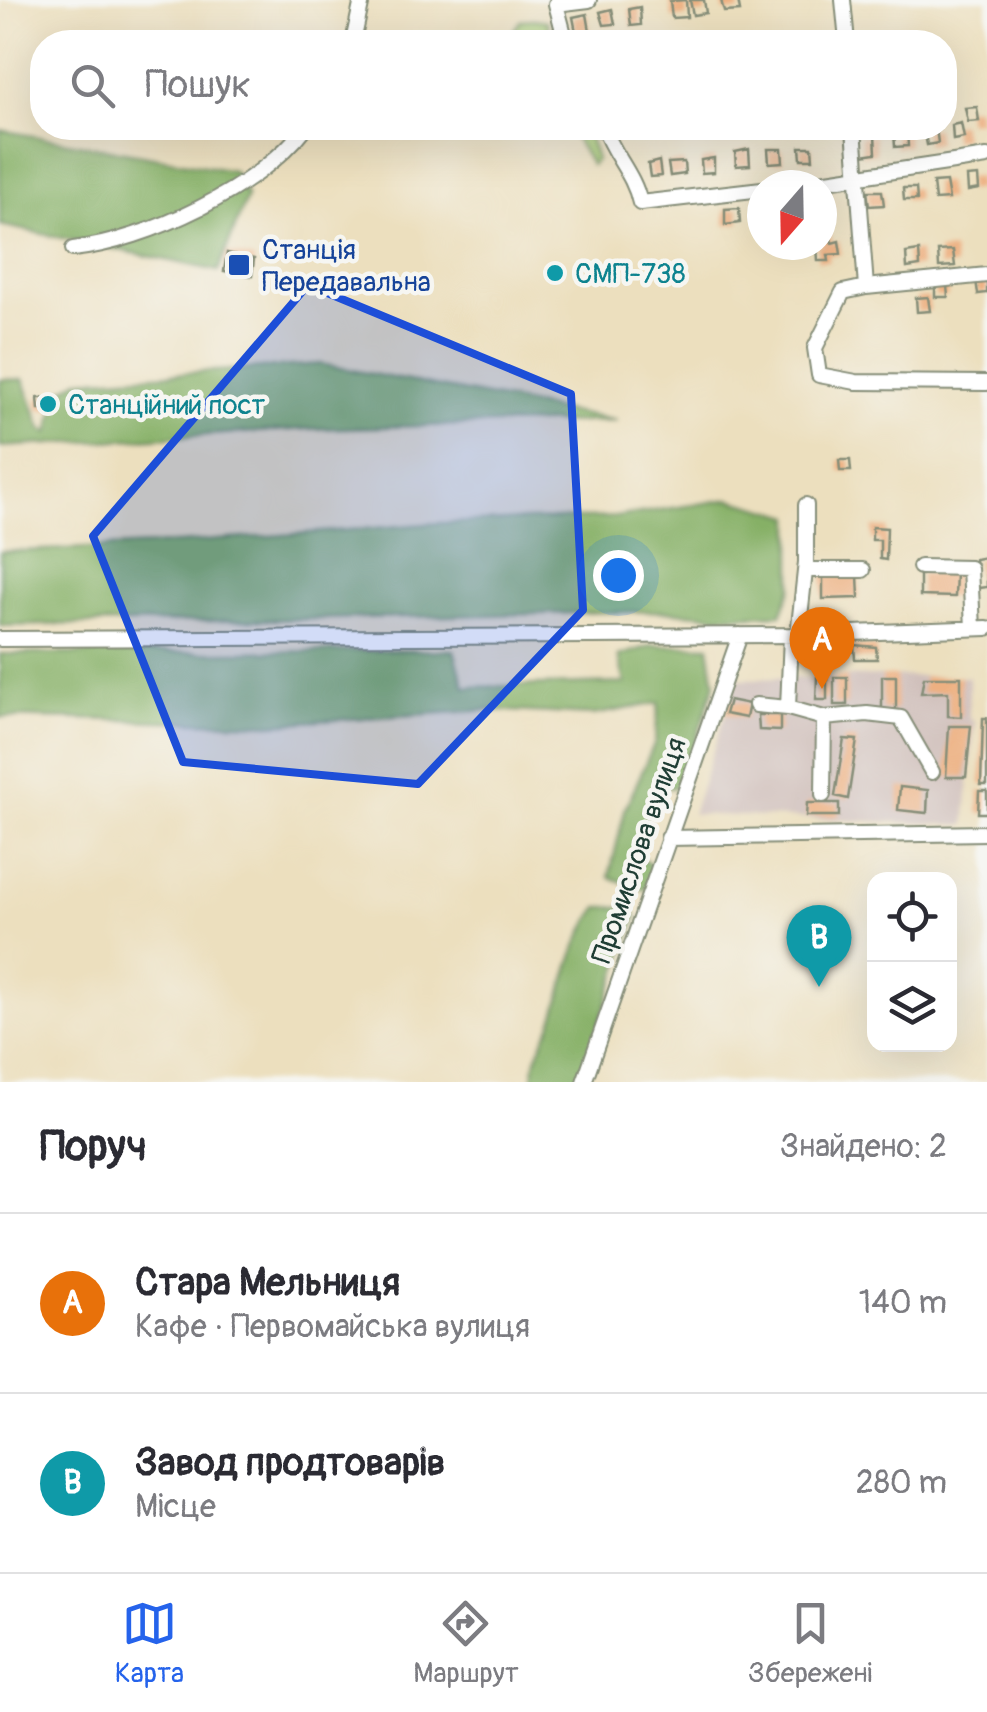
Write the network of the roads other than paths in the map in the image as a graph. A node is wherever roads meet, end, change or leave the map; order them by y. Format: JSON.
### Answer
{"nodes":[{"id":1,"x":362,"y":0,"type":"edge"},
{"id":2,"x":589,"y":0,"type":"edge"},
{"id":3,"x":843,"y":0,"type":"edge"},
{"id":4,"x":558,"y":2,"type":"edge"},
{"id":5,"x":356,"y":30,"type":"edge"},
{"id":6,"x":564,"y":30,"type":"edge"},
{"id":7,"x":846,"y":30,"type":"edge"},
{"id":8,"x":295,"y":140,"type":"edge"},
{"id":9,"x":607,"y":140,"type":"edge"},
{"id":10,"x":855,"y":140,"type":"edge"},
{"id":11,"x":987,"y":157,"type":"edge"},
{"id":12,"x":858,"y":178,"type":"junction"},
{"id":13,"x":837,"y":181,"type":"edge"},
{"id":14,"x":747,"y":192,"type":"edge"},
{"id":15,"x":72,"y":249,"type":"dead end"},
{"id":16,"x":987,"y":274,"type":"edge"},
{"id":17,"x":866,"y":286,"type":"junction"},
{"id":18,"x":987,"y":383,"type":"edge"},
{"id":19,"x":806,"y":505,"type":"dead end"},
{"id":20,"x":920,"y":567,"type":"dead end"},
{"id":21,"x":806,"y":570,"type":"junction"},
{"id":22,"x":863,"y":570,"type":"dead end"},
{"id":23,"x":987,"y":594,"type":"edge"},
{"id":24,"x":972,"y":601,"type":"junction"},
{"id":25,"x":980,"y":628,"type":"edge"},
{"id":26,"x":740,"y":635,"type":"junction"},
{"id":27,"x":794,"y":635,"type":"junction"},
{"id":28,"x":0,"y":638,"type":"edge"},
{"id":29,"x":756,"y":705,"type":"dead end"},
{"id":30,"x":788,"y":708,"type":"junction"},
{"id":31,"x":824,"y":718,"type":"junction"},
{"id":32,"x":932,"y":772,"type":"dead end"},
{"id":33,"x":823,"y":795,"type":"dead end"},
{"id":34,"x":980,"y":833,"type":"edge"},
{"id":35,"x":668,"y":838,"type":"junction"},
{"id":36,"x":584,"y":1082,"type":"edge"}],
"edges":[{"from":1,"to":5,"type":"street"},
{"from":2,"to":4,"type":"street"},
{"from":3,"to":7,"type":"street"},
{"from":4,"to":6,"type":"street"},
{"from":8,"to":15,"type":"street"},
{"from":9,"to":14,"type":"street"},
{"from":10,"to":12,"type":"street"},
{"from":11,"to":12,"type":"street"},
{"from":12,"to":13,"type":"street"},
{"from":12,"to":17,"type":"street"},
{"from":16,"to":17,"type":"street"},
{"from":17,"to":18,"type":"street"},
{"from":19,"to":21,"type":"street"},
{"from":20,"to":24,"type":"street"},
{"from":21,"to":22,"type":"street"},
{"from":21,"to":27,"type":"street"},
{"from":23,"to":24,"type":"street"},
{"from":24,"to":25,"type":"street"},
{"from":25,"to":27,"type":"street"},
{"from":26,"to":27,"type":"street"},
{"from":26,"to":28,"type":"street"},
{"from":26,"to":35,"type":"street","name":"Промислова вулиця"},
{"from":27,"to":30,"type":"street"},
{"from":29,"to":30,"type":"street"},
{"from":30,"to":31,"type":"street"},
{"from":31,"to":32,"type":"street"},
{"from":31,"to":33,"type":"street"},
{"from":34,"to":35,"type":"street"},
{"from":35,"to":36,"type":"street","name":"Промислова вулиця"}]}
